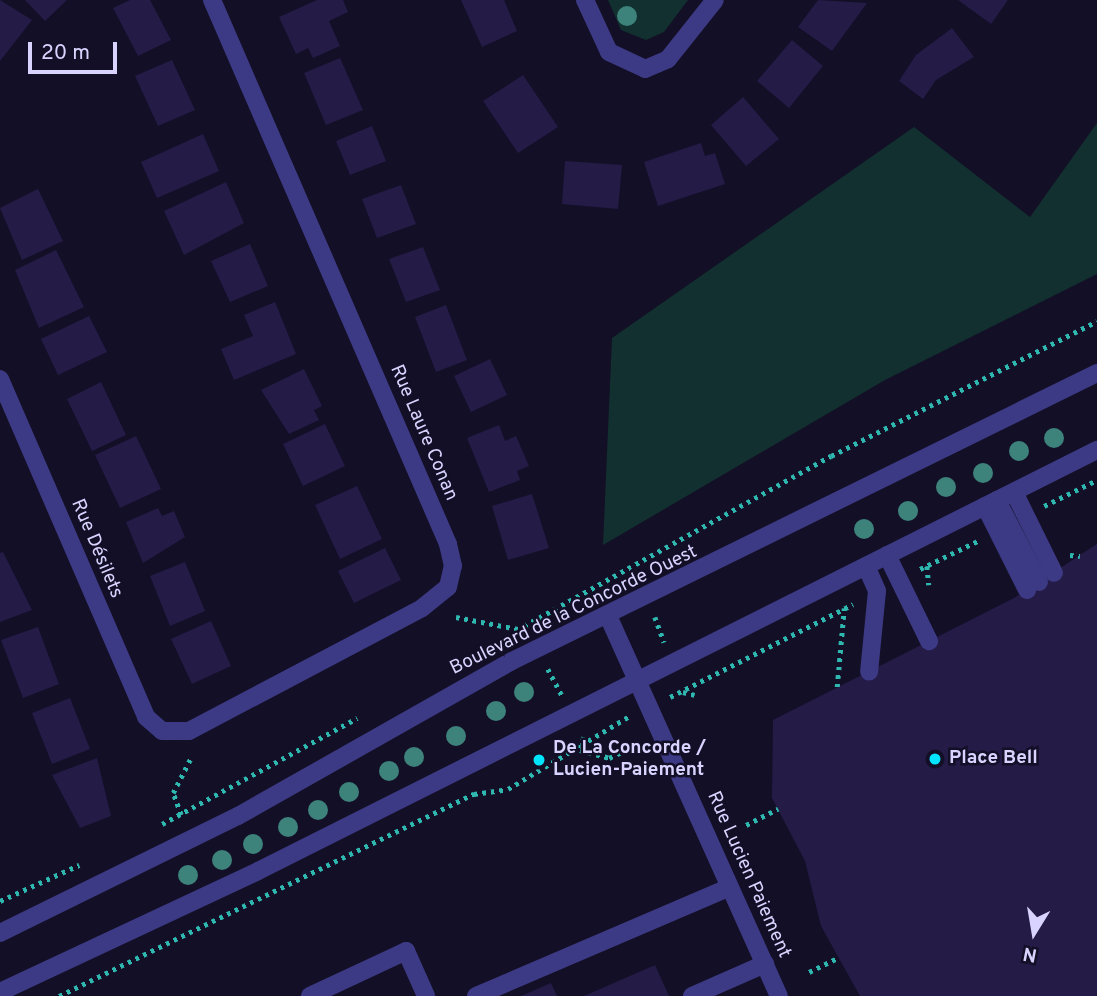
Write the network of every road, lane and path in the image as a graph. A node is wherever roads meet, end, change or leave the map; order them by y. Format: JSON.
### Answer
{"nodes":[{"id":1,"x":212,"y":0,"type":"edge"},
{"id":2,"x":585,"y":0,"type":"edge"},
{"id":3,"x":715,"y":0,"type":"edge"},
{"id":4,"x":1097,"y":321,"type":"edge"},
{"id":5,"x":1097,"y":373,"type":"edge"},
{"id":6,"x":0,"y":379,"type":"edge"},
{"id":7,"x":1095,"y":456,"type":"edge"},
{"id":8,"x":1097,"y":480,"type":"edge"},
{"id":9,"x":999,"y":499,"type":"junction"},
{"id":10,"x":1036,"y":510,"type":"dead end"},
{"id":11,"x":984,"y":538,"type":"dead end"},
{"id":12,"x":887,"y":555,"type":"junction"},
{"id":13,"x":866,"y":566,"type":"junction"},
{"id":14,"x":927,"y":566,"type":"dead end"},
{"id":15,"x":649,"y":598,"type":"junction"},
{"id":16,"x":456,"y":617,"type":"dead end"},
{"id":17,"x":609,"y":618,"type":"junction"},
{"id":18,"x":533,"y":621,"type":"dead end"},
{"id":19,"x":505,"y":640,"type":"dead end"},
{"id":20,"x":929,"y":641,"type":"dead end"},
{"id":21,"x":672,"y":664,"type":"junction"},
{"id":22,"x":548,"y":668,"type":"dead end"},
{"id":23,"x":869,"y":672,"type":"dead end"},
{"id":24,"x":707,"y":677,"type":"dead end"},
{"id":25,"x":639,"y":681,"type":"junction"},
{"id":26,"x":837,"y":687,"type":"dead end"},
{"id":27,"x":561,"y":694,"type":"dead end"},
{"id":28,"x":695,"y":695,"type":"dead end"},
{"id":29,"x":366,"y":714,"type":"dead end"},
{"id":30,"x":162,"y":731,"type":"joint"},
{"id":31,"x":584,"y":738,"type":"dead end"},
{"id":32,"x":575,"y":743,"type":"dead end"},
{"id":33,"x":628,"y":749,"type":"dead end"},
{"id":34,"x":190,"y":759,"type":"dead end"},
{"id":35,"x":778,"y":809,"type":"dead end"},
{"id":36,"x":181,"y":815,"type":"junction"},
{"id":37,"x":746,"y":825,"type":"dead end"},
{"id":38,"x":157,"y":827,"type":"dead end"},
{"id":39,"x":85,"y":862,"type":"dead end"},
{"id":40,"x":730,"y":887,"type":"junction"},
{"id":41,"x":0,"y":901,"type":"edge"},
{"id":42,"x":0,"y":933,"type":"edge"},
{"id":43,"x":836,"y":959,"type":"dead end"},
{"id":44,"x":765,"y":964,"type":"junction"},
{"id":45,"x":809,"y":972,"type":"dead end"},
{"id":46,"x":0,"y":992,"type":"edge"},
{"id":47,"x":59,"y":996,"type":"edge"},
{"id":48,"x":310,"y":996,"type":"edge"},
{"id":49,"x":426,"y":996,"type":"edge"},
{"id":50,"x":476,"y":996,"type":"edge"},
{"id":51,"x":692,"y":996,"type":"edge"},
{"id":52,"x":779,"y":996,"type":"edge"}],
"edges":[{"from":1,"to":30,"type":"street","name":"Rue Laure Conan"},
{"from":2,"to":3,"type":"street"},
{"from":4,"to":18,"type":"path","name":"Boulevard de la Concorde Ouest"},
{"from":5,"to":15,"type":"street","name":"Boulevard de la Concorde Ouest"},
{"from":6,"to":30,"type":"street","name":"Rue Désilets"},
{"from":7,"to":9,"type":"street"},
{"from":8,"to":10,"type":"path"},
{"from":9,"to":9,"type":"street"},
{"from":9,"to":12,"type":"street"},
{"from":11,"to":14,"type":"path"},
{"from":12,"to":13,"type":"street"},
{"from":12,"to":20,"type":"street"},
{"from":13,"to":21,"type":"street"},
{"from":13,"to":23,"type":"street"},
{"from":15,"to":17,"type":"street","name":"Boulevard de la Concorde Ouest"},
{"from":15,"to":21,"type":"path"},
{"from":16,"to":19,"type":"path","name":"Boulevard de la Concorde Ouest"},
{"from":17,"to":25,"type":"street","name":"Rue Lucien Paiement"},
{"from":17,"to":42,"type":"street","name":"Boulevard de la Concorde Ouest"},
{"from":21,"to":25,"type":"street"},
{"from":21,"to":28,"type":"path"},
{"from":22,"to":27,"type":"path"},
{"from":24,"to":26,"type":"path"},
{"from":25,"to":40,"type":"street","name":"Rue Lucien Paiement"},
{"from":25,"to":46,"type":"street"},
{"from":29,"to":36,"type":"path"},
{"from":31,"to":33,"type":"path"},
{"from":32,"to":47,"type":"path"},
{"from":34,"to":36,"type":"path"},
{"from":35,"to":37,"type":"path"},
{"from":36,"to":38,"type":"path"},
{"from":39,"to":41,"type":"path"},
{"from":40,"to":44,"type":"street","name":"Rue Lucien Paiement"},
{"from":40,"to":50,"type":"street"},
{"from":43,"to":45,"type":"path"},
{"from":44,"to":51,"type":"street"},
{"from":44,"to":52,"type":"street","name":"Rue Lucien Paiement"},
{"from":48,"to":49,"type":"street"}]}
